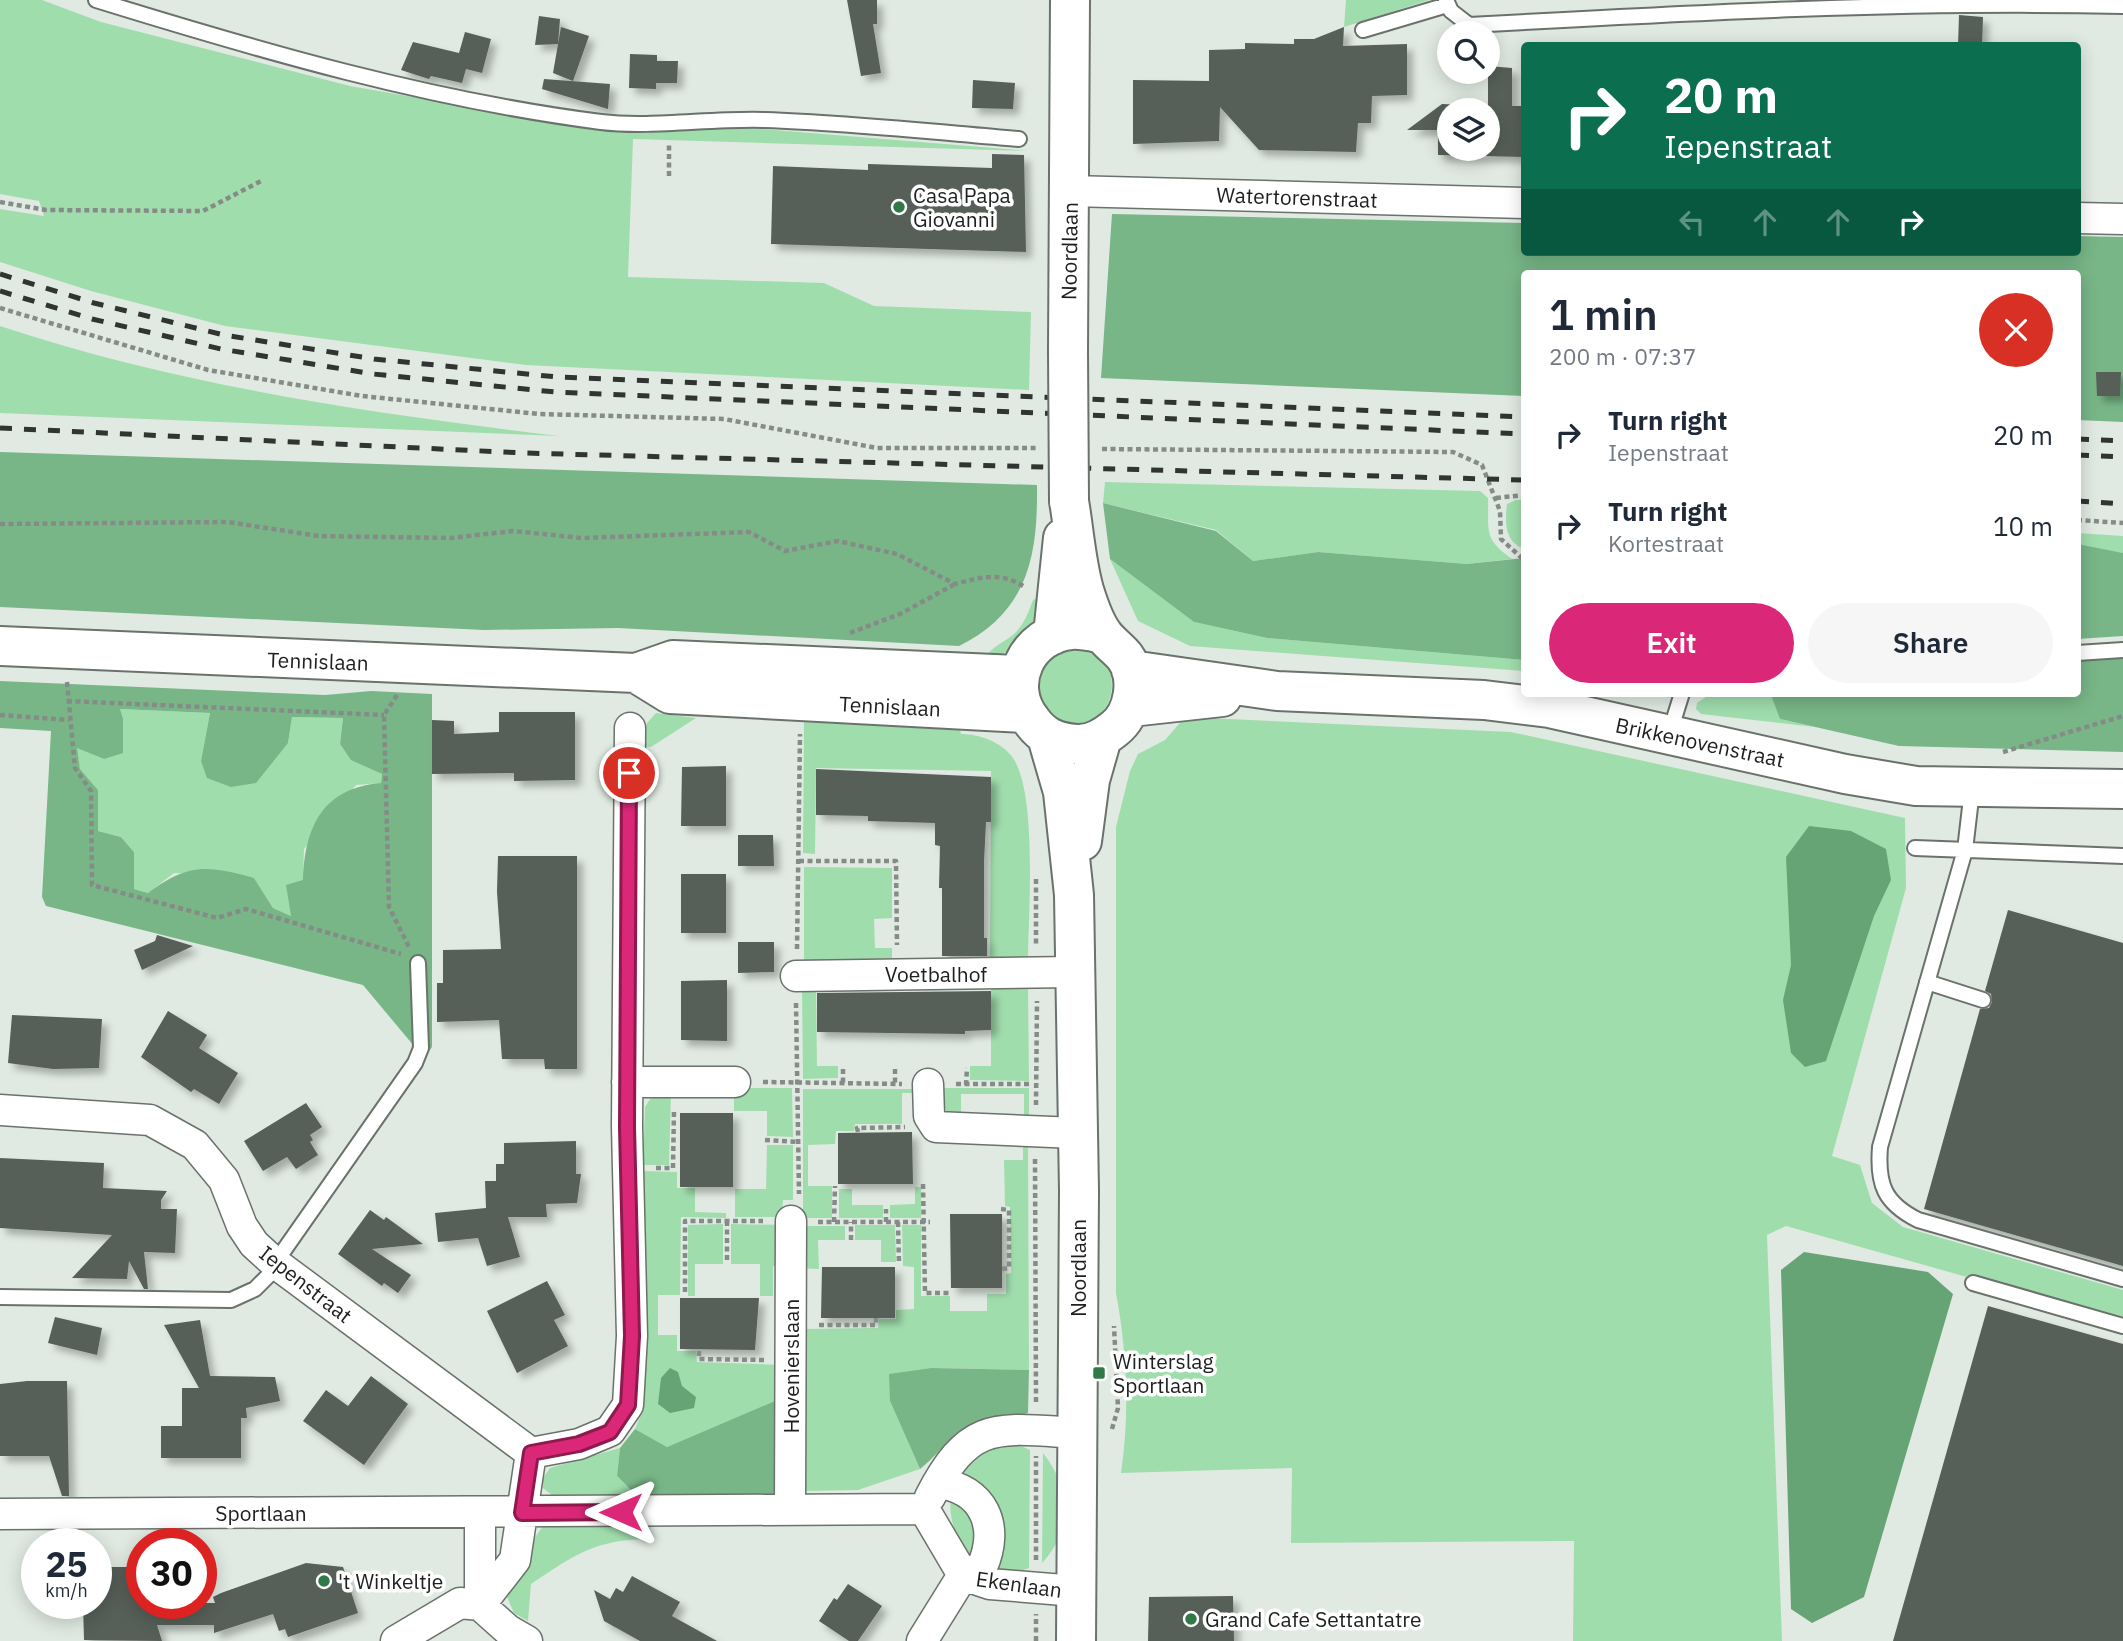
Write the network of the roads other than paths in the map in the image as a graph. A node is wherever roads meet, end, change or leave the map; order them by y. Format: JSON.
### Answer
{"nodes":[{"id":1,"x":96,"y":0,"type":"edge"},
{"id":2,"x":1070,"y":0,"type":"edge"},
{"id":3,"x":1447,"y":2,"type":"edge"},
{"id":4,"x":2123,"y":6,"type":"edge"},
{"id":5,"x":1363,"y":30,"type":"dead end"},
{"id":6,"x":1019,"y":139,"type":"dead end"},
{"id":7,"x":1070,"y":191,"type":"junction"},
{"id":8,"x":1521,"y":203,"type":"edge"},
{"id":9,"x":2081,"y":218,"type":"edge"},
{"id":10,"x":2123,"y":219,"type":"edge"},
{"id":11,"x":1069,"y":501,"type":"junction"},
{"id":12,"x":1103,"y":634,"type":"junction"},
{"id":13,"x":1053,"y":635,"type":"junction"},
{"id":14,"x":0,"y":646,"type":"edge"},
{"id":15,"x":2123,"y":650,"type":"edge"},
{"id":16,"x":2081,"y":653,"type":"edge"},
{"id":17,"x":635,"y":673,"type":"junction"},
{"id":18,"x":1020,"y":675,"type":"junction"},
{"id":19,"x":1131,"y":689,"type":"junction"},
{"id":20,"x":1681,"y":697,"type":"edge"},
{"id":21,"x":1036,"y":725,"type":"junction"},
{"id":22,"x":630,"y":728,"type":"dead end"},
{"id":23,"x":1668,"y":736,"type":"junction"},
{"id":24,"x":1102,"y":738,"type":"junction"},
{"id":25,"x":1973,"y":788,"type":"junction"},
{"id":26,"x":2123,"y":789,"type":"edge"},
{"id":27,"x":1915,"y":848,"type":"dead end"},
{"id":28,"x":1965,"y":850,"type":"junction"},
{"id":29,"x":2123,"y":856,"type":"edge"},
{"id":30,"x":1074,"y":895,"type":"junction"},
{"id":31,"x":418,"y":963,"type":"dead end"},
{"id":32,"x":1075,"y":972,"type":"junction"},
{"id":33,"x":796,"y":976,"type":"dead end"},
{"id":34,"x":1927,"y":982,"type":"junction"},
{"id":35,"x":1983,"y":1000,"type":"dead end"},
{"id":36,"x":627,"y":1082,"type":"junction"},
{"id":37,"x":735,"y":1082,"type":"road end"},
{"id":38,"x":928,"y":1084,"type":"road end"},
{"id":39,"x":0,"y":1110,"type":"edge"},
{"id":40,"x":1076,"y":1133,"type":"junction"},
{"id":41,"x":791,"y":1221,"type":"road end"},
{"id":42,"x":277,"y":1265,"type":"junction"},
{"id":43,"x":2123,"y":1279,"type":"edge"},
{"id":44,"x":1973,"y":1283,"type":"dead end"},
{"id":45,"x":0,"y":1297,"type":"edge"},
{"id":46,"x":2123,"y":1326,"type":"edge"},
{"id":47,"x":1077,"y":1433,"type":"junction"},
{"id":48,"x":531,"y":1453,"type":"junction"},
{"id":49,"x":938,"y":1483,"type":"junction"},
{"id":50,"x":925,"y":1509,"type":"junction"},
{"id":51,"x":790,"y":1510,"type":"junction"},
{"id":52,"x":480,"y":1512,"type":"junction"},
{"id":53,"x":522,"y":1513,"type":"junction"},
{"id":54,"x":0,"y":1514,"type":"edge"},
{"id":55,"x":963,"y":1575,"type":"junction"},
{"id":56,"x":1076,"y":1591,"type":"junction"},
{"id":57,"x":480,"y":1605,"type":"junction"},
{"id":58,"x":396,"y":1641,"type":"edge"},
{"id":59,"x":527,"y":1641,"type":"edge"},
{"id":60,"x":922,"y":1641,"type":"edge"},
{"id":61,"x":1076,"y":1641,"type":"edge"}],
"edges":[{"from":1,"to":6,"type":"lane"},
{"from":2,"to":7,"type":"street","name":"Noordlaan"},
{"from":3,"to":4,"type":"lane"},
{"from":3,"to":5,"type":"lane"},
{"from":7,"to":8,"type":"street","name":"Watertorenstraat"},
{"from":7,"to":11,"type":"street","name":"Noordlaan","bridge":true},
{"from":9,"to":10,"type":"street"},
{"from":11,"to":12,"type":"street","name":"Noordlaan"},
{"from":11,"to":13,"type":"street","name":"Noordlaan"},
{"from":12,"to":13,"type":"street"},
{"from":12,"to":19,"type":"street","name":"Noordlaan"},
{"from":13,"to":18,"type":"street"},
{"from":14,"to":17,"type":"street","name":"Tennislaan"},
{"from":15,"to":16,"type":"lane"},
{"from":17,"to":18,"type":"street","name":"Tennislaan"},
{"from":17,"to":21,"type":"street","name":"Tennislaan"},
{"from":18,"to":21,"type":"street","name":"Noordlaan"},
{"from":19,"to":23,"type":"street","name":"Brikkenovenstraat"},
{"from":19,"to":24,"type":"street","name":"Noordlaan"},
{"from":20,"to":23,"type":"lane"},
{"from":21,"to":24,"type":"street"},
{"from":21,"to":30,"type":"street","name":"Noordlaan"},
{"from":22,"to":36,"type":"street"},
{"from":23,"to":25,"type":"street","name":"Brikkenovenstraat"},
{"from":24,"to":30,"type":"street","name":"Noordlaan"},
{"from":25,"to":26,"type":"street","name":"Brikkenovenstraat"},
{"from":25,"to":28,"type":"lane"},
{"from":27,"to":28,"type":"lane"},
{"from":28,"to":29,"type":"lane"},
{"from":28,"to":34,"type":"lane"},
{"from":30,"to":32,"type":"street","name":"Noordlaan"},
{"from":31,"to":42,"type":"lane"},
{"from":32,"to":33,"type":"street","name":"Voetbalhof"},
{"from":32,"to":40,"type":"street","name":"Noordlaan"},
{"from":34,"to":35,"type":"lane"},
{"from":34,"to":43,"type":"lane"},
{"from":36,"to":37,"type":"street"},
{"from":36,"to":48,"type":"street"},
{"from":38,"to":40,"type":"street"},
{"from":39,"to":42,"type":"street","name":"Iepenstraat"},
{"from":40,"to":47,"type":"street","name":"Noordlaan"},
{"from":41,"to":51,"type":"street","name":"Hovenierslaan"},
{"from":42,"to":45,"type":"lane"},
{"from":42,"to":48,"type":"street","name":"Iepenstraat"},
{"from":44,"to":46,"type":"lane"},
{"from":47,"to":49,"type":"street"},
{"from":47,"to":56,"type":"street","name":"Noordlaan"},
{"from":48,"to":53,"type":"street"},
{"from":49,"to":50,"type":"street"},
{"from":49,"to":55,"type":"street"},
{"from":50,"to":51,"type":"street"},
{"from":50,"to":55,"type":"street"},
{"from":51,"to":53,"type":"street"},
{"from":52,"to":53,"type":"street","name":"Sportlaan"},
{"from":52,"to":54,"type":"street","name":"Sportlaan"},
{"from":52,"to":57,"type":"street"},
{"from":53,"to":57,"type":"street"},
{"from":55,"to":56,"type":"street","name":"Ekenlaan"},
{"from":55,"to":60,"type":"street"},
{"from":56,"to":61,"type":"street","name":"Noordlaan"},
{"from":57,"to":58,"type":"street"},
{"from":57,"to":59,"type":"street"}]}
